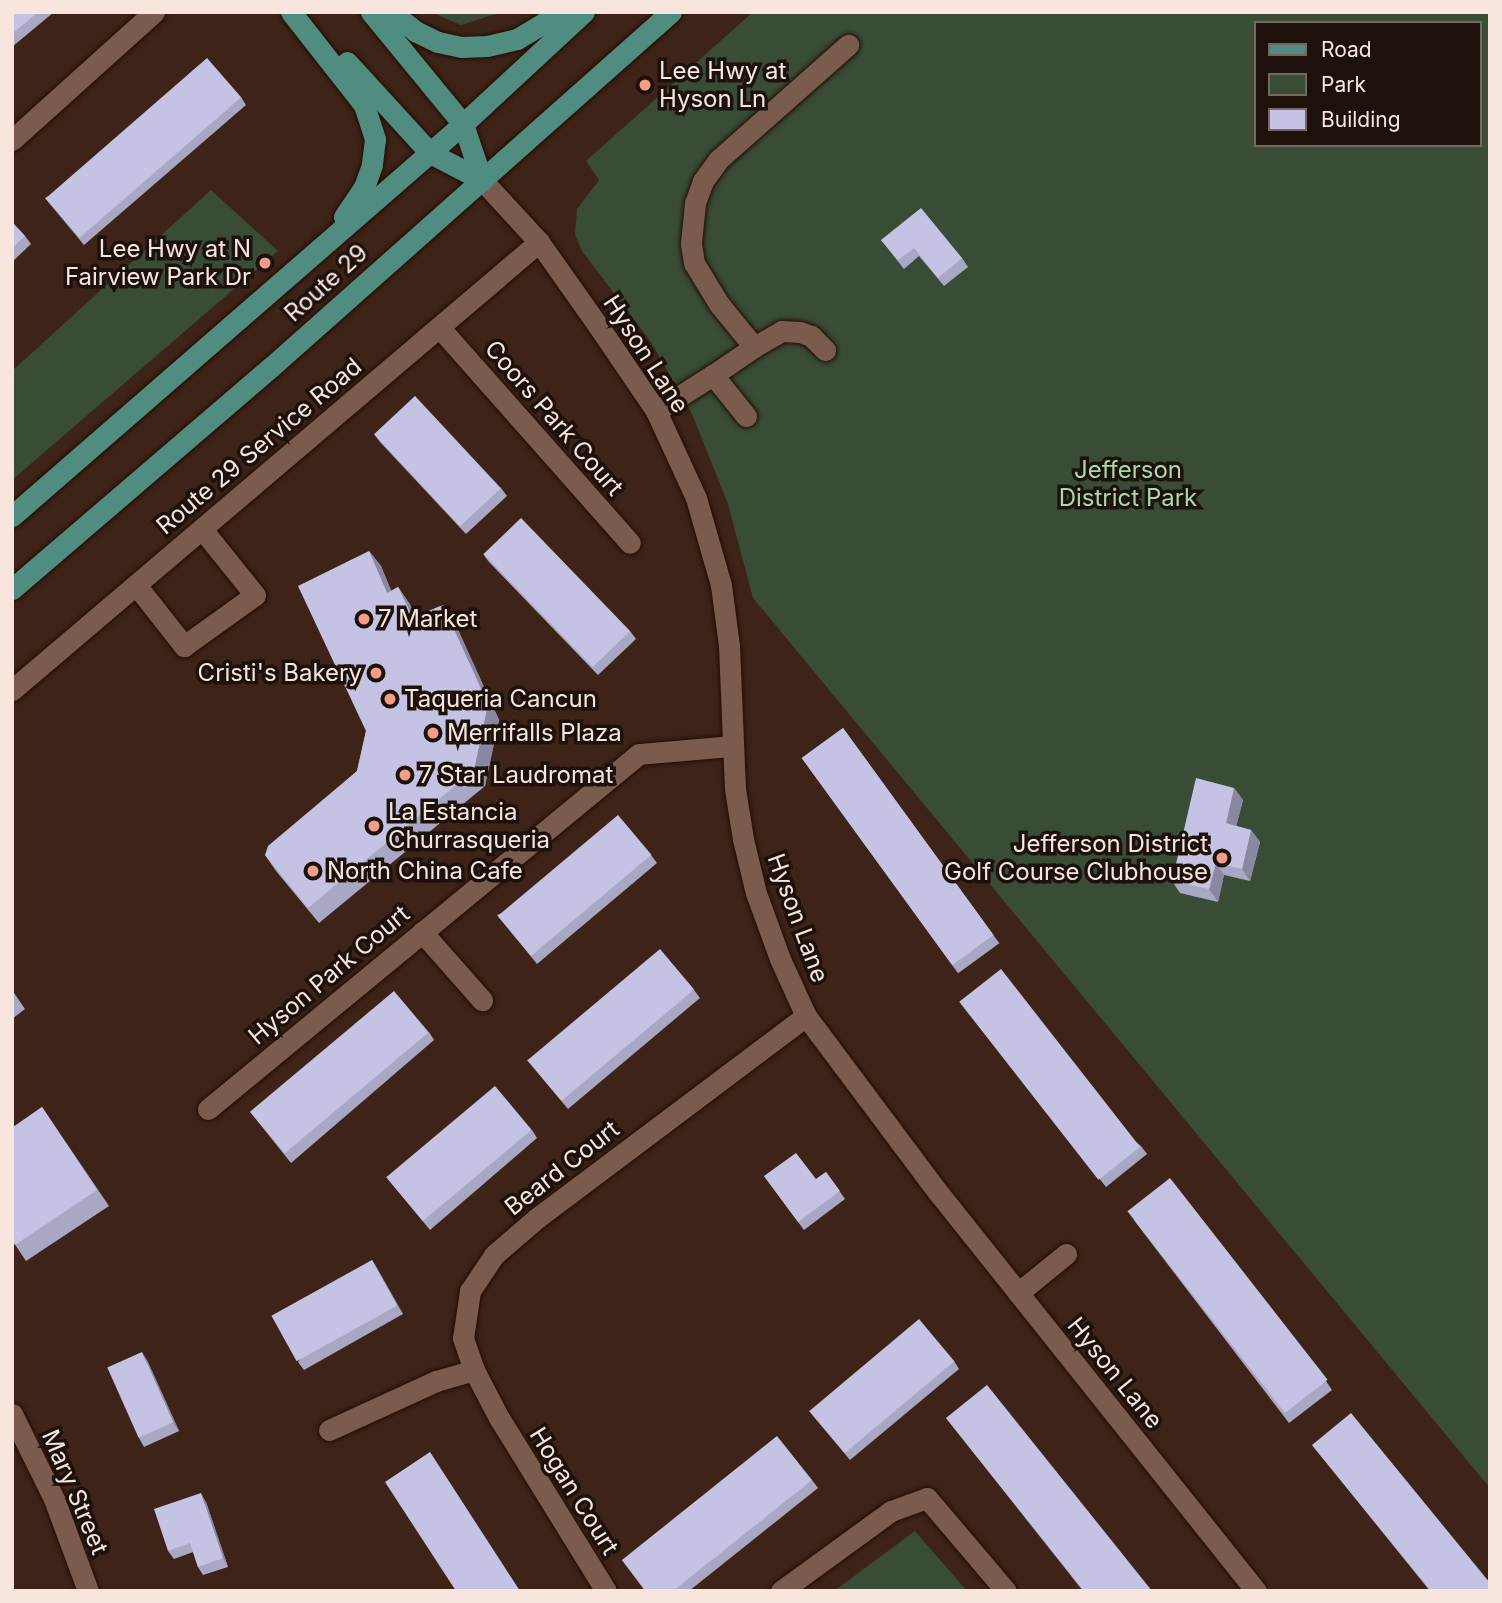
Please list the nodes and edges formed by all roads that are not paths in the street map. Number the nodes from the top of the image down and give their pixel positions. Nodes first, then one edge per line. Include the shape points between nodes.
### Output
1 (153, 12) edge
2 (291, 12) edge
3 (300, 12) edge
4 (371, 12) edge
5 (391, 12) edge
6 (562, 12) edge
7 (584, 12) edge
8 (671, 12) edge
9 (848, 45) dead end
10 (463, 124) junction
11 (12, 139) edge
12 (430, 153) junction
13 (482, 180) junction
14 (539, 242) junction
15 (318, 251) junction
16 (439, 327) junction
17 (754, 346) junction
18 (825, 350) dead end
19 (713, 376) junction
20 (656, 411) junction
21 (746, 416) dead end
22 (12, 516) edge
23 (202, 528) junction
24 (630, 544) dead end
25 (136, 585) junction
26 (12, 589) edge
27 (12, 690) edge
28 (733, 746) junction
29 (422, 932) junction
30 (482, 1000) dead end
31 (806, 1016) junction
32 (208, 1110) dead end
33 (1066, 1254) dead end
34 (1018, 1293) junction
35 (474, 1370) junction
36 (12, 1414) edge
37 (499, 1418) joint
38 (328, 1430) dead end
39 (88, 1591) edge
40 (606, 1591) edge
41 (781, 1591) edge
42 (1006, 1591) edge
43 (1256, 1591) edge

1 - 11 street
2 - 15 main road via 364,105 375,139 364,187
3 - 12 main road
4 - 10 main road
5 - 6 main road via 415,31 461,47 517,39
7 - 10 main road, Route 29
8 - 13 main road, Route 29
9 - 17 street via 718,160 695,203 694,264
10 - 12 main road, Route 29
10 - 13 main road
12 - 13 main road
12 - 15 main road, Route 29
13 - 14 street, Hyson Lane
13 - 26 main road, Route 29
14 - 16 street, Route 29 Service Road
14 - 20 street, Hyson Lane
15 - 22 main road, Route 29
16 - 23 street, Route 29 Service Road
16 - 24 street, Coors Park Court
17 - 18 street via 782,331 800,332
17 - 19 street
19 - 20 street
19 - 21 street
20 - 28 street, Hyson Lane via 696,498 722,585
23 - 25 street, Route 29 Service Road
23 - 25 street via 255,595 184,646
25 - 27 street, Route 29 Service Road
28 - 29 street, Hyson Park Court via 639,754
28 - 31 street, Hyson Lane via 743,839 756,893
29 - 30 street
29 - 32 street, Hyson Park Court
31 - 34 street, Hyson Lane
31 - 35 street, Beard Court via 494,1255 470,1291 463,1338
33 - 34 street
34 - 43 street, Hyson Lane
35 - 37 street, Beard Court
35 - 38 street via 436,1381
36 - 39 street, Mary Street via 54,1499
37 - 40 street, Hogan Court
41 - 42 street via 891,1511 927,1499

